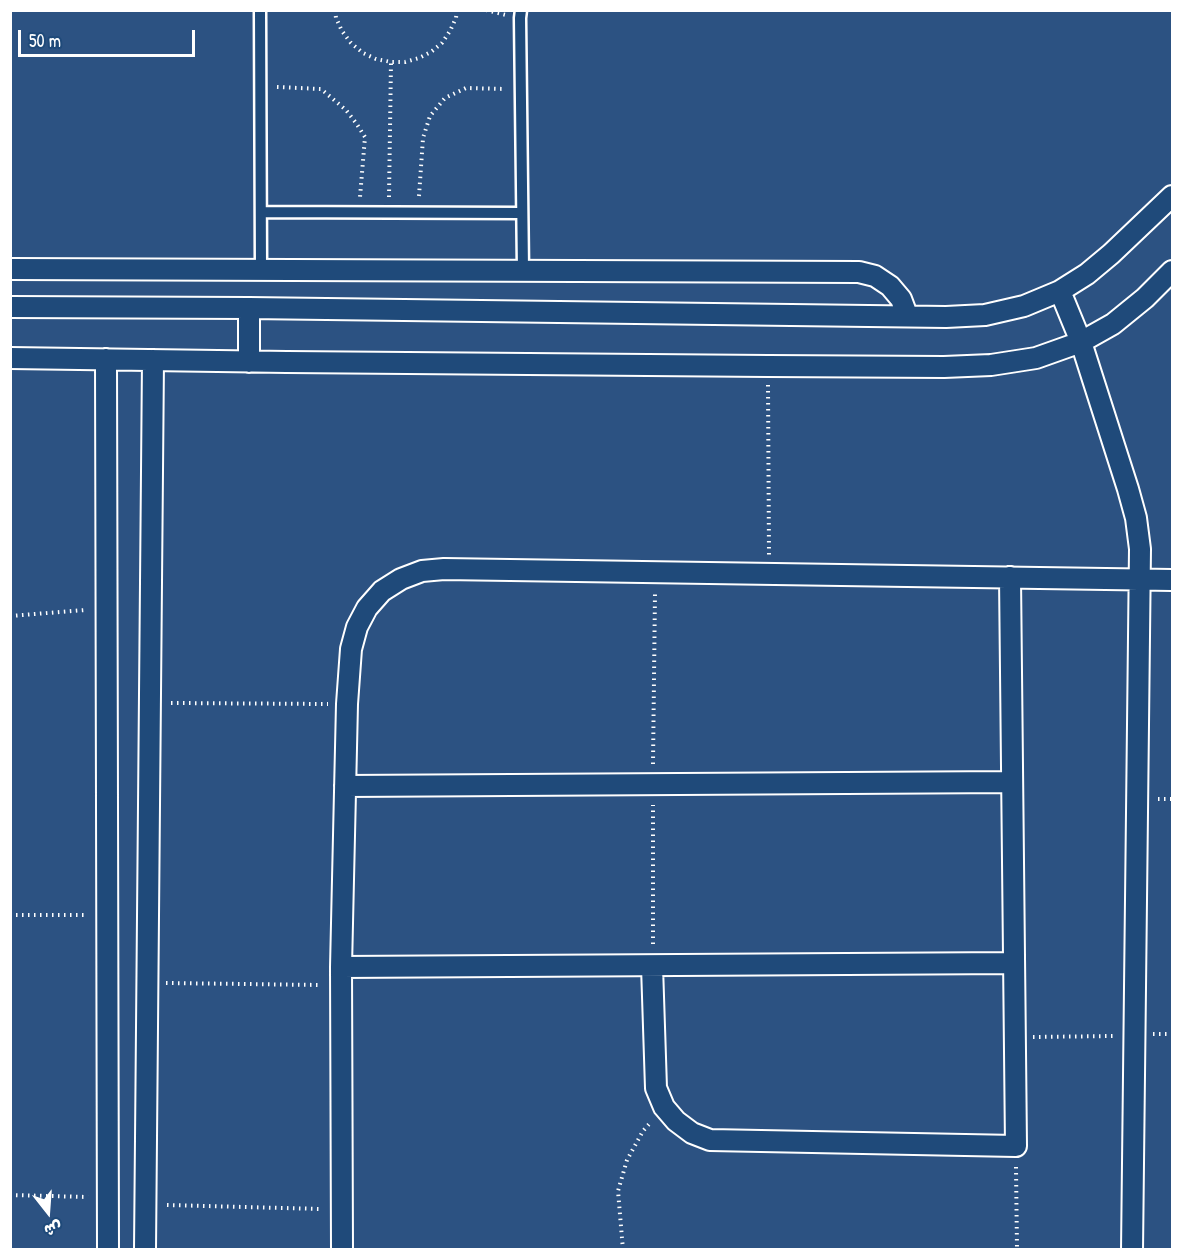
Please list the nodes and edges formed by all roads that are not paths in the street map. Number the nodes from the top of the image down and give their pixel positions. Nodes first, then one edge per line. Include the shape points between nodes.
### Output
1 (260, 10) edge
2 (521, 10) edge
3 (1173, 196) edge
4 (261, 212) junction
5 (522, 213) junction
6 (10, 269) edge
7 (261, 270) junction
8 (523, 270) junction
9 (1173, 271) edge
10 (1060, 291) junction
11 (10, 307) edge
12 (249, 308) junction
13 (907, 315) junction
14 (1081, 342) junction
15 (10, 358) edge
16 (106, 359) junction
17 (153, 360) junction
18 (249, 362) junction
19 (1010, 578) junction
20 (1140, 579) junction
21 (1173, 580) edge
22 (1012, 782) junction
23 (345, 786) junction
24 (1014, 963) junction
25 (652, 966) junction
26 (341, 976) junction
27 (108, 1250) edge
28 (146, 1250) edge
29 (342, 1250) edge
30 (1132, 1250) edge

1 - 4 lane
2 - 5 lane
3 - 10 street via 1111,255
4 - 5 lane
4 - 7 lane
5 - 8 lane
6 - 7 street
7 - 8 street
8 - 13 street via 859,272 890,286
9 - 14 street via 1113,324
10 - 13 street via 1024,306 986,315
10 - 14 street
11 - 12 street
12 - 13 street
12 - 18 street
14 - 18 street via 1035,358 944,367
14 - 20 street via 1136,518
15 - 16 street
16 - 17 street
16 - 27 street
17 - 18 street
17 - 28 street
19 - 20 street
19 - 22 street
19 - 23 street via 422,571 382,591 357,627 351,649
20 - 21 street
20 - 30 street
22 - 23 street
22 - 24 street
23 - 26 street
24 - 25 street
24 - 25 street via 1016,1146 710,1140 692,1133 664,1107 656,1088
25 - 26 street
26 - 29 street

